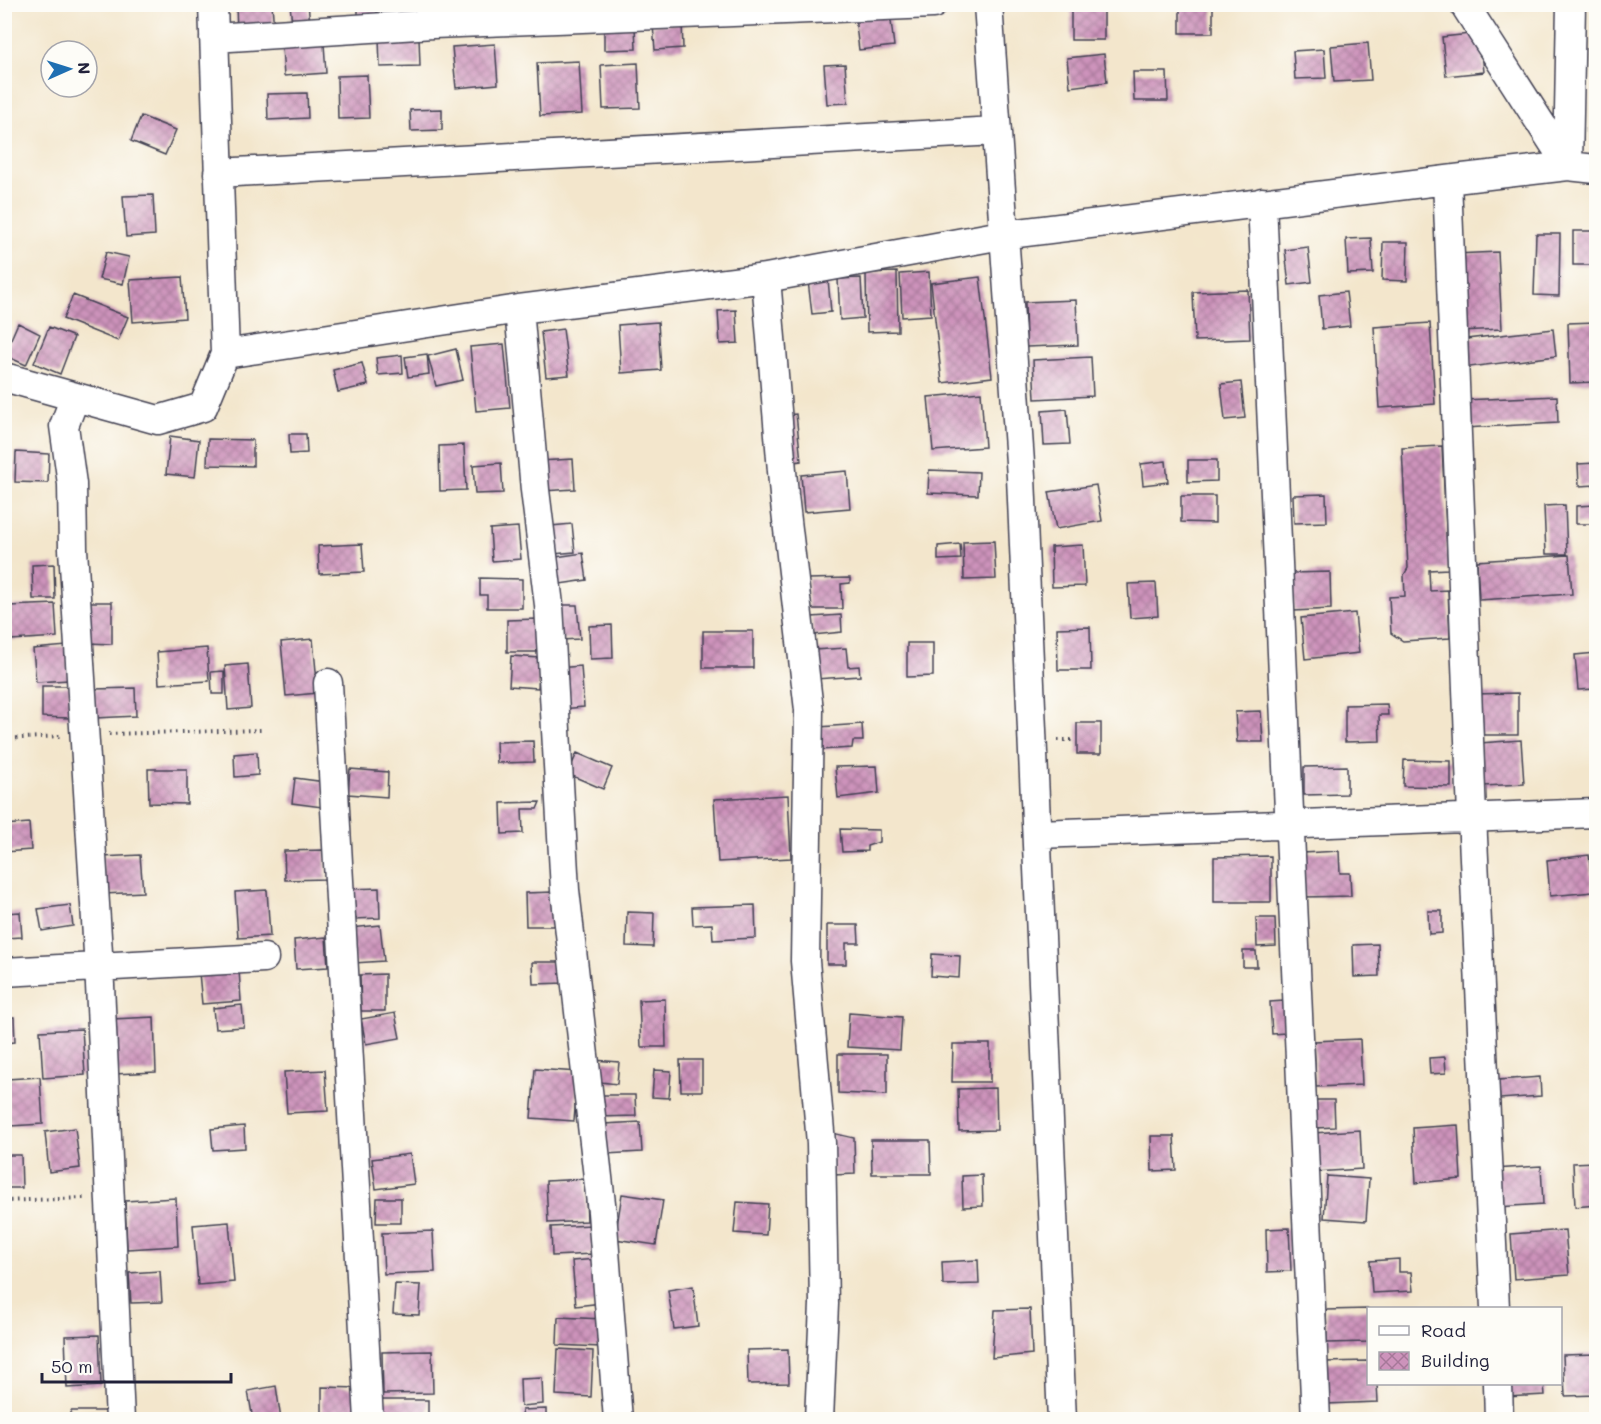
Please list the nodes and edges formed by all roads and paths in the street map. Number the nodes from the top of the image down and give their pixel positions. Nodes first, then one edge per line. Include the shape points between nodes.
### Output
1 (213, 4) edge
2 (933, 4) edge
3 (988, 4) edge
4 (1464, 4) edge
5 (1571, 4) edge
6 (721, 8) edge
7 (528, 13) edge
8 (432, 14) edge
9 (214, 38) junction
10 (996, 131) junction
11 (1568, 166) junction
12 (1596, 169) edge
13 (218, 173) junction
14 (1447, 180) junction
15 (1262, 202) junction
16 (1002, 235) junction
17 (766, 278) junction
18 (519, 309) junction
19 (225, 354) junction
20 (4, 377) edge
21 (75, 397) junction
22 (328, 683) dead end
23 (261, 730) dead end
24 (84, 735) junction
25 (4, 739) edge
26 (1596, 813) edge
27 (1472, 816) junction
28 (1291, 824) junction
29 (1038, 834) junction
30 (264, 958) dead end
31 (98, 969) junction
32 (4, 972) edge
33 (110, 1197) junction
34 (4, 1201) edge
35 (1495, 1307) edge
36 (1498, 1385) edge
37 (120, 1419) edge
38 (369, 1419) edge
39 (618, 1419) edge
40 (819, 1419) edge
41 (1062, 1419) edge
42 (1316, 1419) edge
43 (1499, 1419) edge

1 - 9 street
2 - 6 street
3 - 10 street
4 - 11 street
5 - 11 street
6 - 7 street
7 - 8 street
8 - 9 street
9 - 13 street
10 - 13 street
10 - 16 street
11 - 12 street
11 - 14 street
13 - 19 street
14 - 15 street
14 - 27 street
15 - 16 street
15 - 28 street
16 - 17 street
16 - 29 street via 1021,477
17 - 18 street
17 - 40 street via 784,495 809,710 805,961 821,1143 824,1304
18 - 19 street
18 - 39 street via 534,490 549,605 565,890 602,1212
19 - 21 street via 203,407 158,420
20 - 21 street
21 - 24 street via 64,426 72,483 72,549
22 - 38 street
23 - 24 path
24 - 25 path
24 - 31 street
26 - 27 street
27 - 28 street
27 - 35 street
28 - 29 street
28 - 42 street
29 - 41 street
30 - 31 street
31 - 32 street
31 - 33 street
33 - 34 path
33 - 37 street
36 - 43 street

